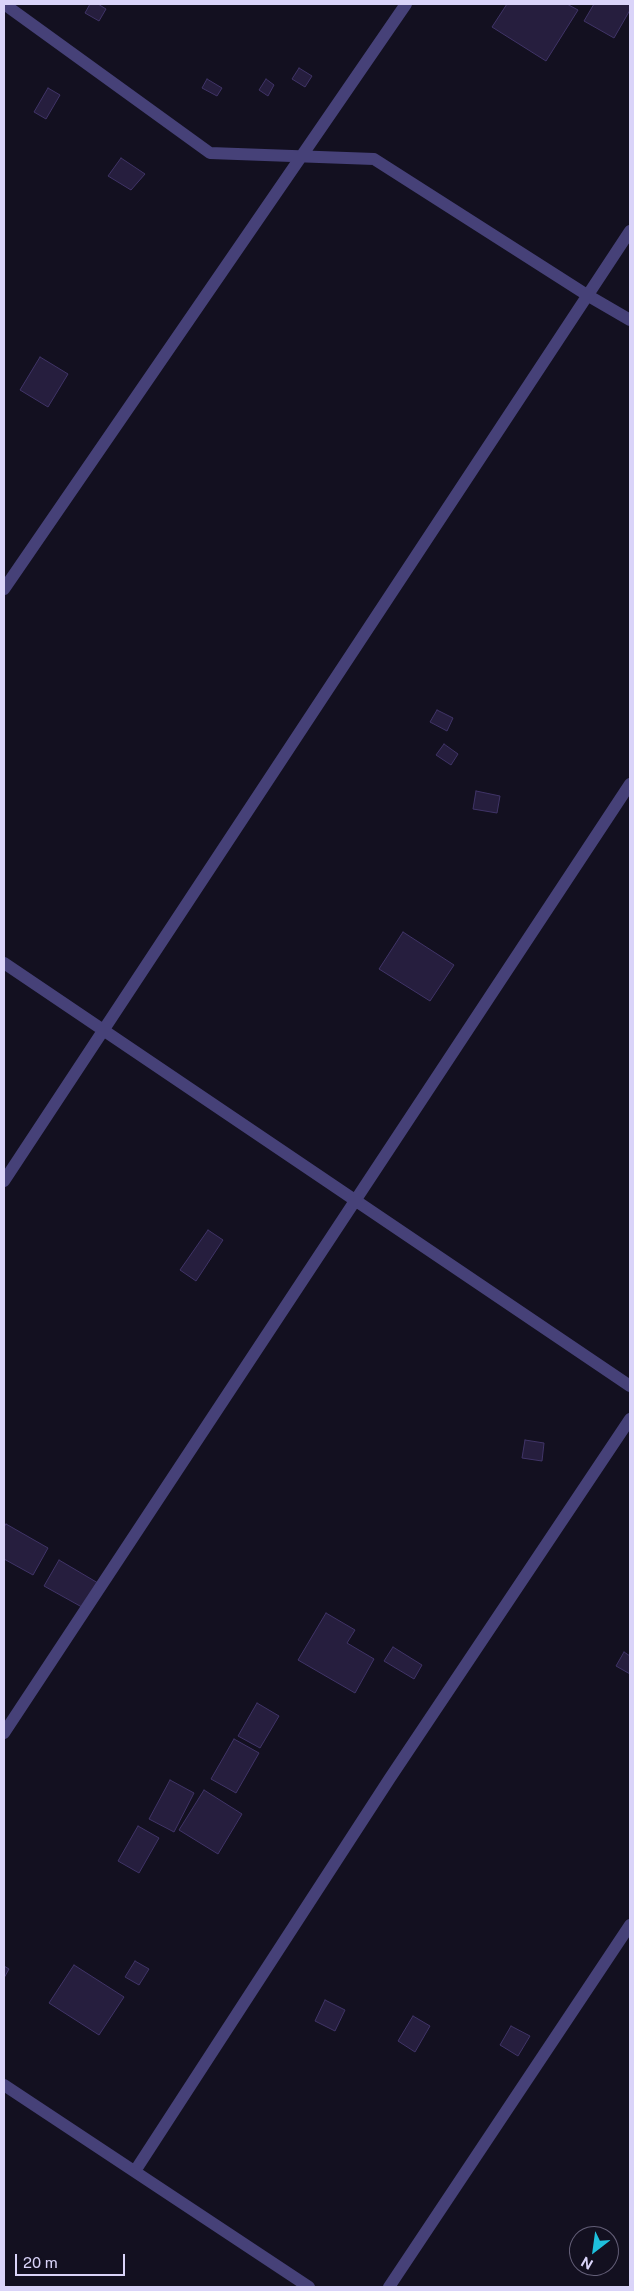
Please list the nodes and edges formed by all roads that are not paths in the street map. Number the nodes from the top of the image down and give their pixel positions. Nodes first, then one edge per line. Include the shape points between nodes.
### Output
1 (4, 4) edge
2 (406, 4) edge
3 (300, 156) junction
4 (630, 231) edge
5 (587, 295) junction
6 (630, 320) edge
7 (4, 589) edge
8 (630, 784) edge
9 (4, 964) edge
10 (103, 1030) junction
11 (4, 1181) edge
12 (356, 1200) junction
13 (630, 1386) edge
14 (630, 1419) edge
15 (4, 1733) edge
16 (630, 1925) edge
17 (4, 2085) edge
18 (135, 2171) junction
19 (309, 2287) edge
20 (389, 2287) edge

1 - 3 street via 210,153
2 - 3 street
3 - 5 street via 374,159
3 - 7 street
4 - 5 street
5 - 6 street
5 - 10 street
8 - 12 street
9 - 10 street
10 - 11 street
10 - 12 street
12 - 13 street
12 - 15 street
14 - 18 street via 390,1778
16 - 20 street
17 - 18 street
18 - 19 street

